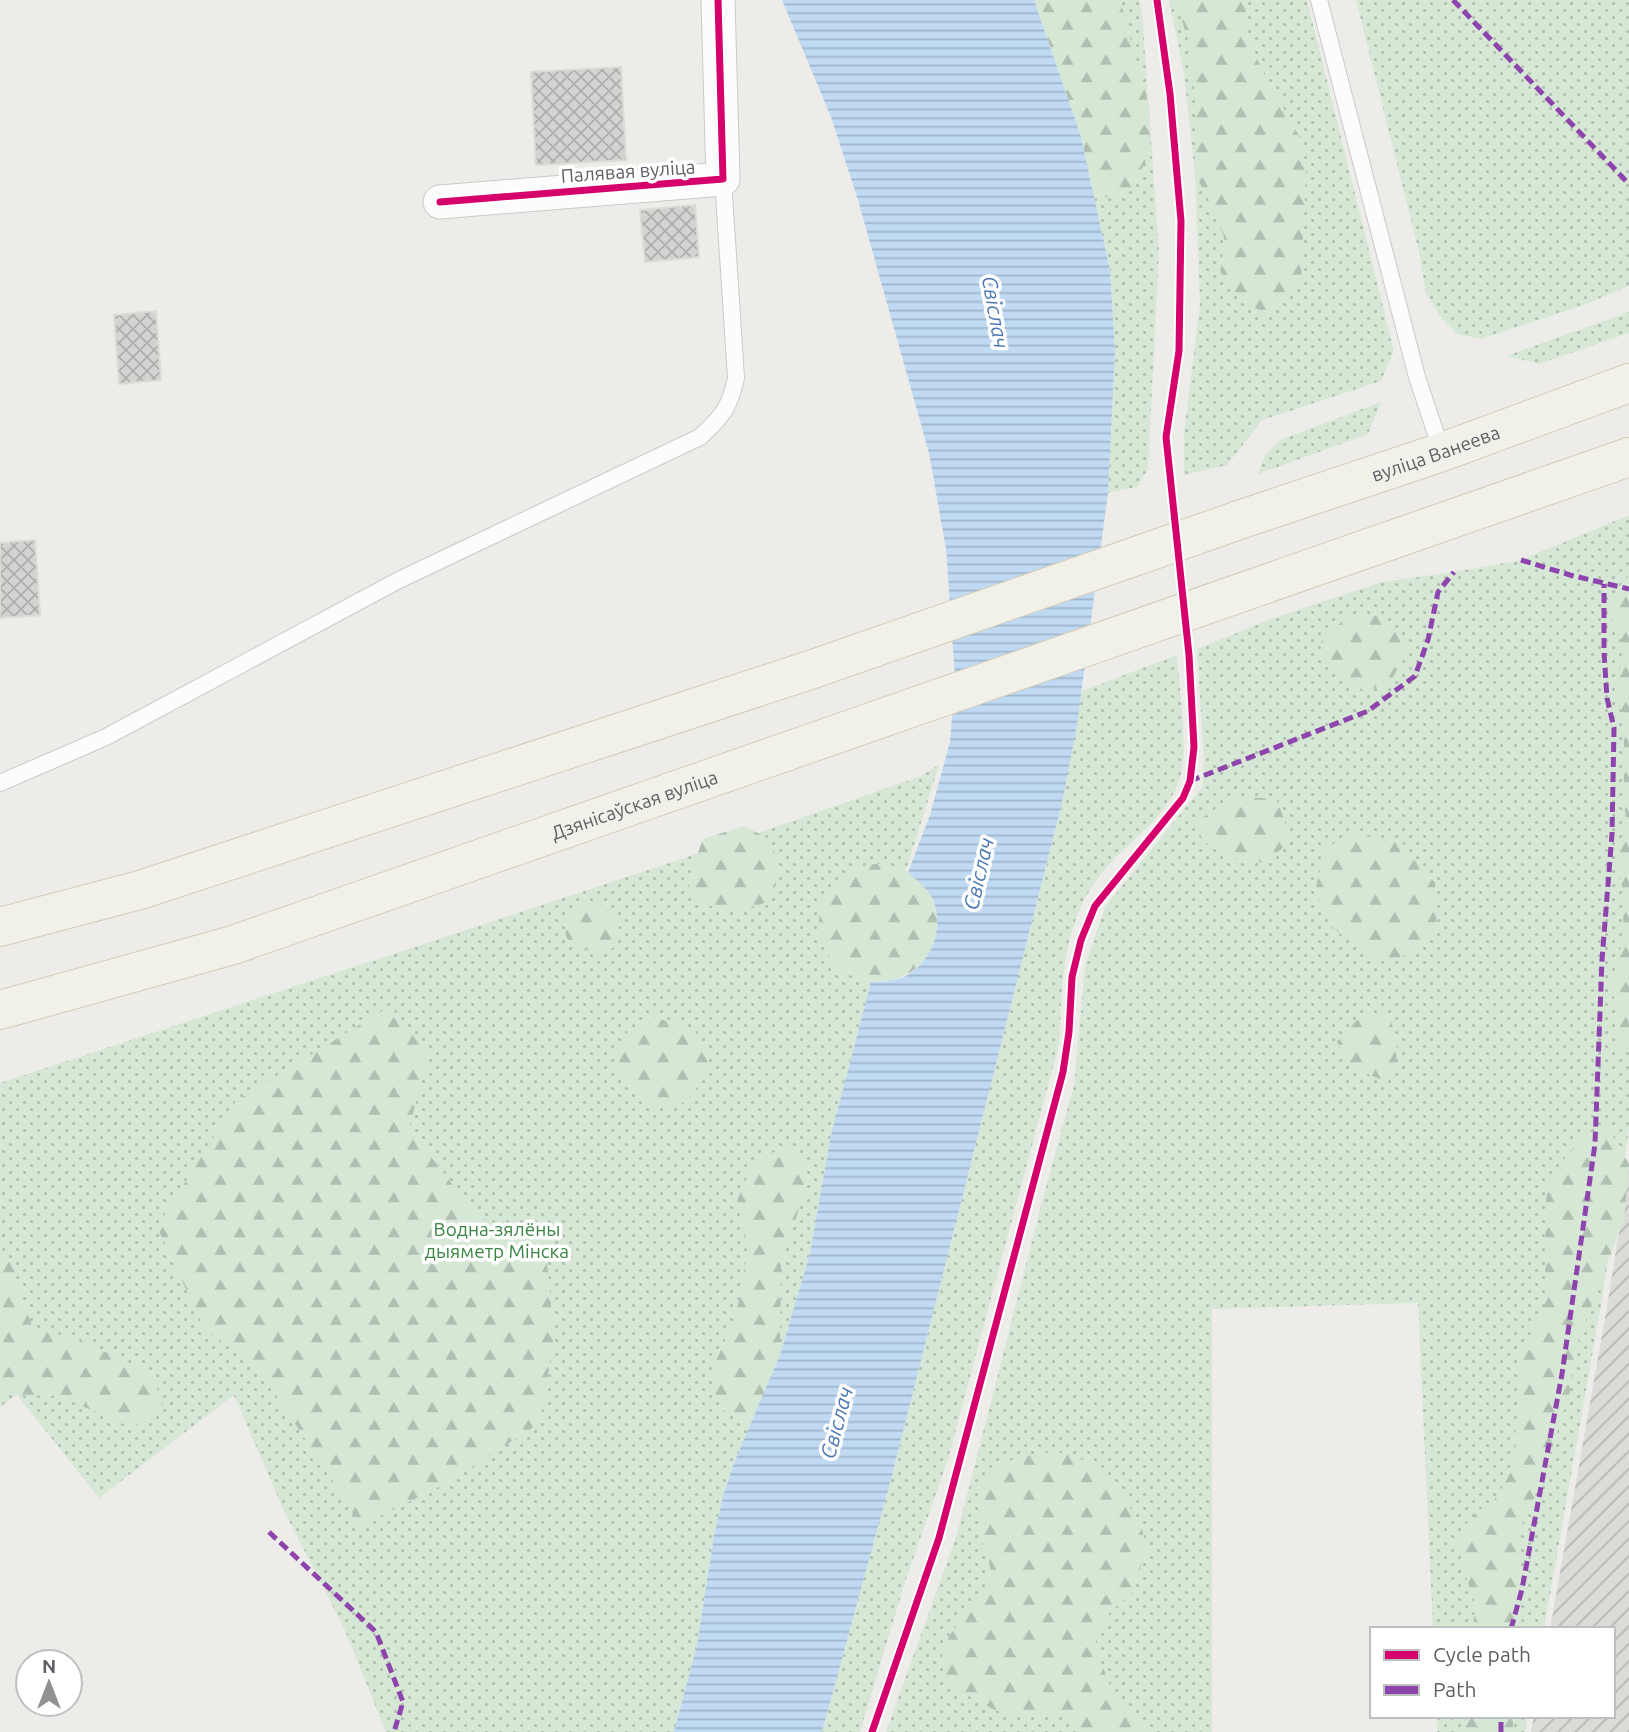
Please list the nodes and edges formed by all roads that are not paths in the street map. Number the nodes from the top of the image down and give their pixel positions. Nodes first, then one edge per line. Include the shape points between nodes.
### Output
1 (718, 0) edge
2 (1319, 0) edge
3 (723, 179) junction
4 (440, 202) dead end
5 (1629, 383) edge
6 (1442, 452) junction
7 (1629, 457) edge
8 (0, 783) edge
9 (0, 927) edge
10 (0, 1010) edge

1 - 3 street, Палявая вуліца
2 - 6 lane via 1417,377
3 - 4 street, Палявая вуліца
3 - 8 lane via 736,377 722,418 700,437 399,580 106,737
5 - 6 main road, вуліца Ванеева
6 - 9 main road, вуліца Ванеева via 816,668 140,890
7 - 10 main road, Дзянісаўская вуліца via 233,945

